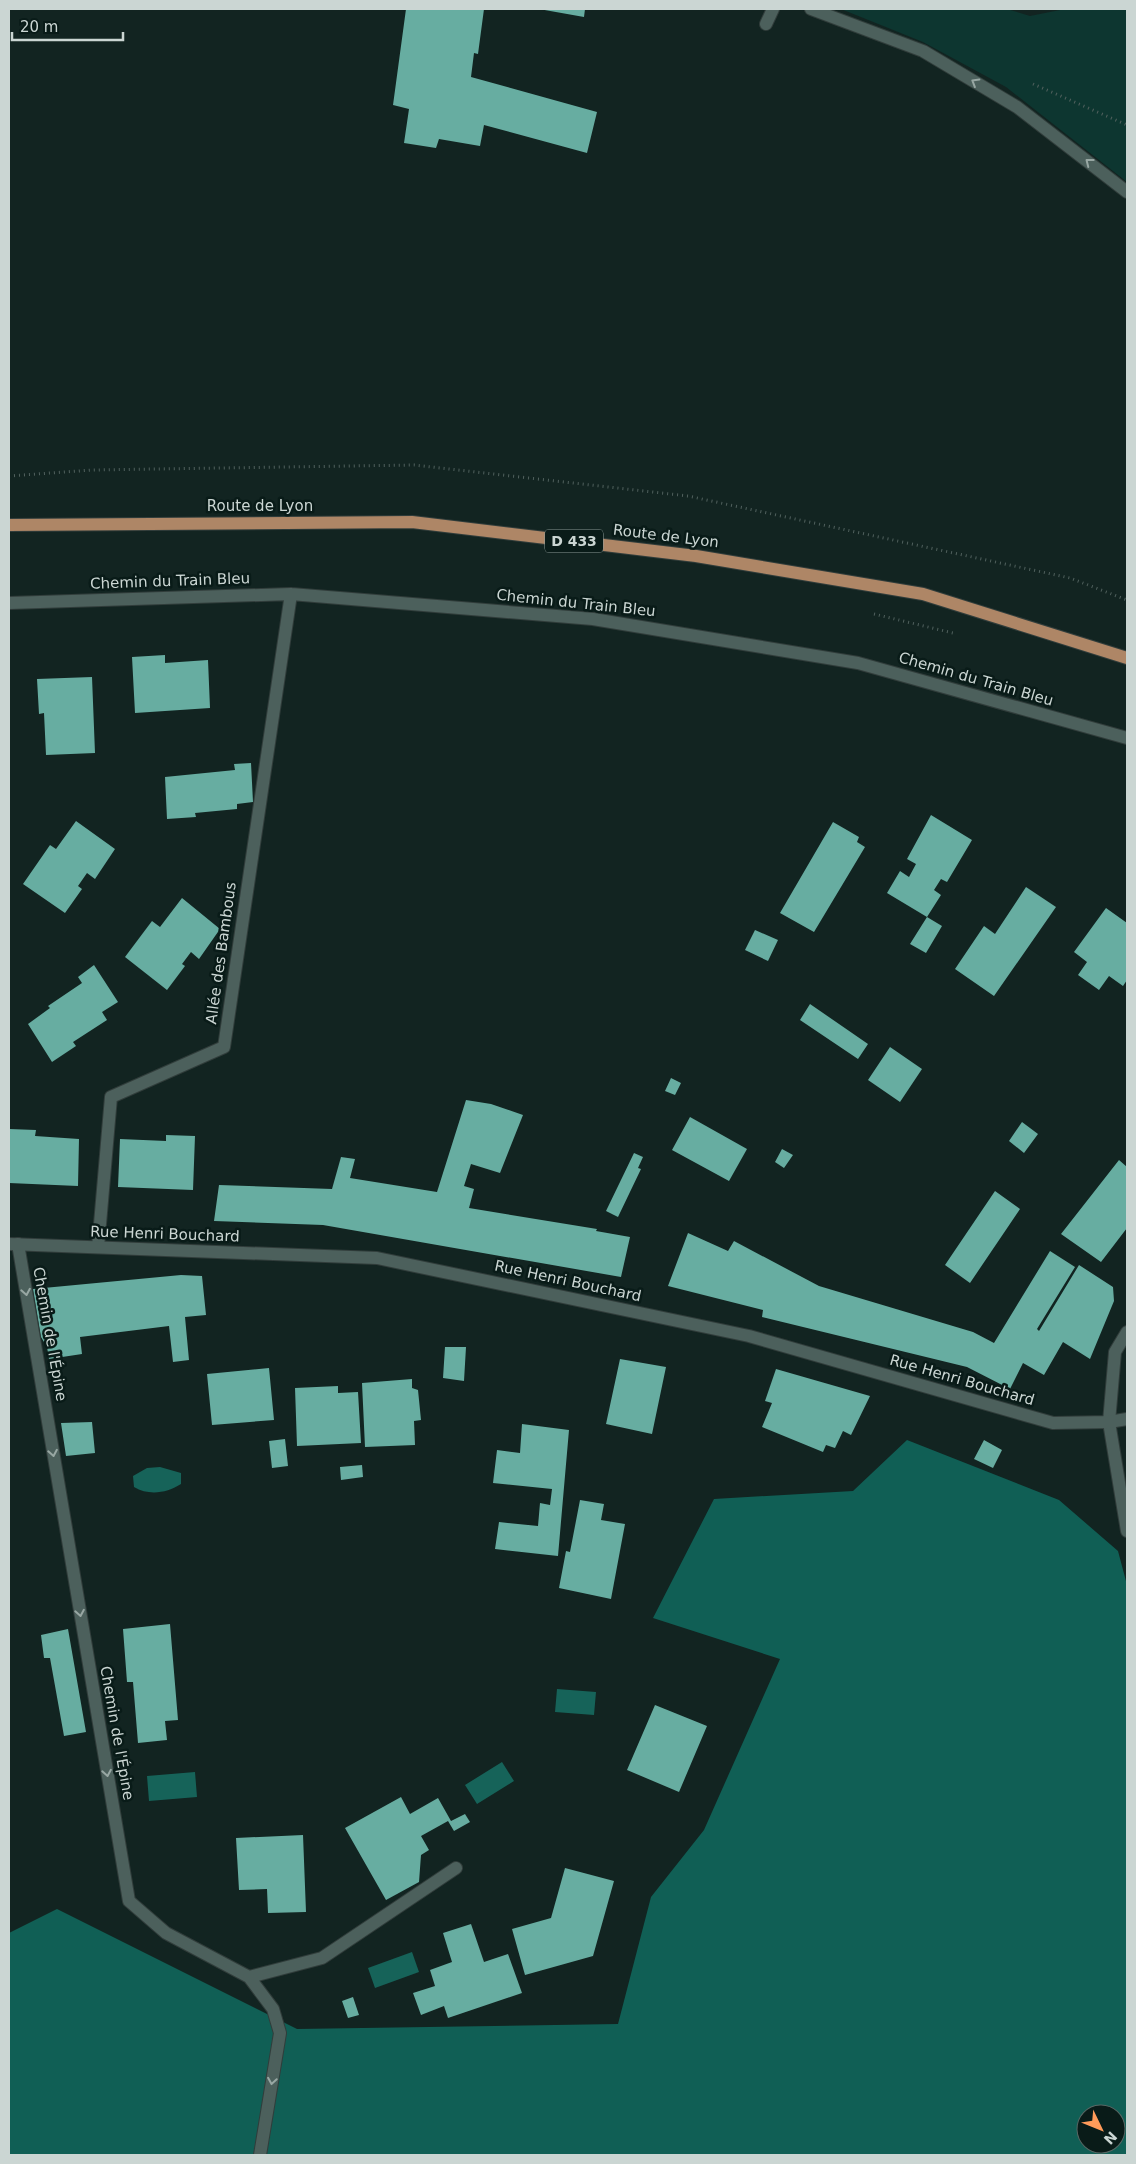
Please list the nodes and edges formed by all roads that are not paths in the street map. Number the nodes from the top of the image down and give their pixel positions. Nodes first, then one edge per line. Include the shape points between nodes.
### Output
1 (773, 9) edge
2 (810, 9) edge
3 (766, 24) dead end
4 (1127, 192) edge
5 (9, 525) edge
6 (291, 594) junction
7 (9, 603) edge
8 (1127, 658) edge
9 (1127, 738) edge
10 (13, 1244) edge
11 (98, 1247) junction
12 (1127, 1332) edge
13 (1127, 1419) edge
14 (1109, 1422) junction
15 (1127, 1531) edge
16 (456, 1868) dead end
17 (249, 1977) junction
18 (260, 2155) edge

1 - 3 street
4 -> 2 street via 1017,107 923,51
5 - 8 main road, Route de Lyon / D 433 via 412,522 687,554 924,594
6 - 7 street, Chemin du Train Bleu
6 - 9 street, Chemin du Train Bleu via 593,619 691,634 858,663
6 - 11 street, Allée des Bambous via 224,1047 112,1097
10 - 11 street, Rue Henri Bouchard
10 -> 17 street, Chemin de l'Épine via 129,1901 166,1934
11 - 14 street, Rue Henri Bouchard via 377,1258 749,1336 1053,1422
12 - 14 street via 1116,1352
13 - 14 street, Rue Henri Bouchard
14 - 15 street
16 - 17 street via 322,1958
17 -> 18 street, Chemin de l'Épine via 273,2009 280,2033

